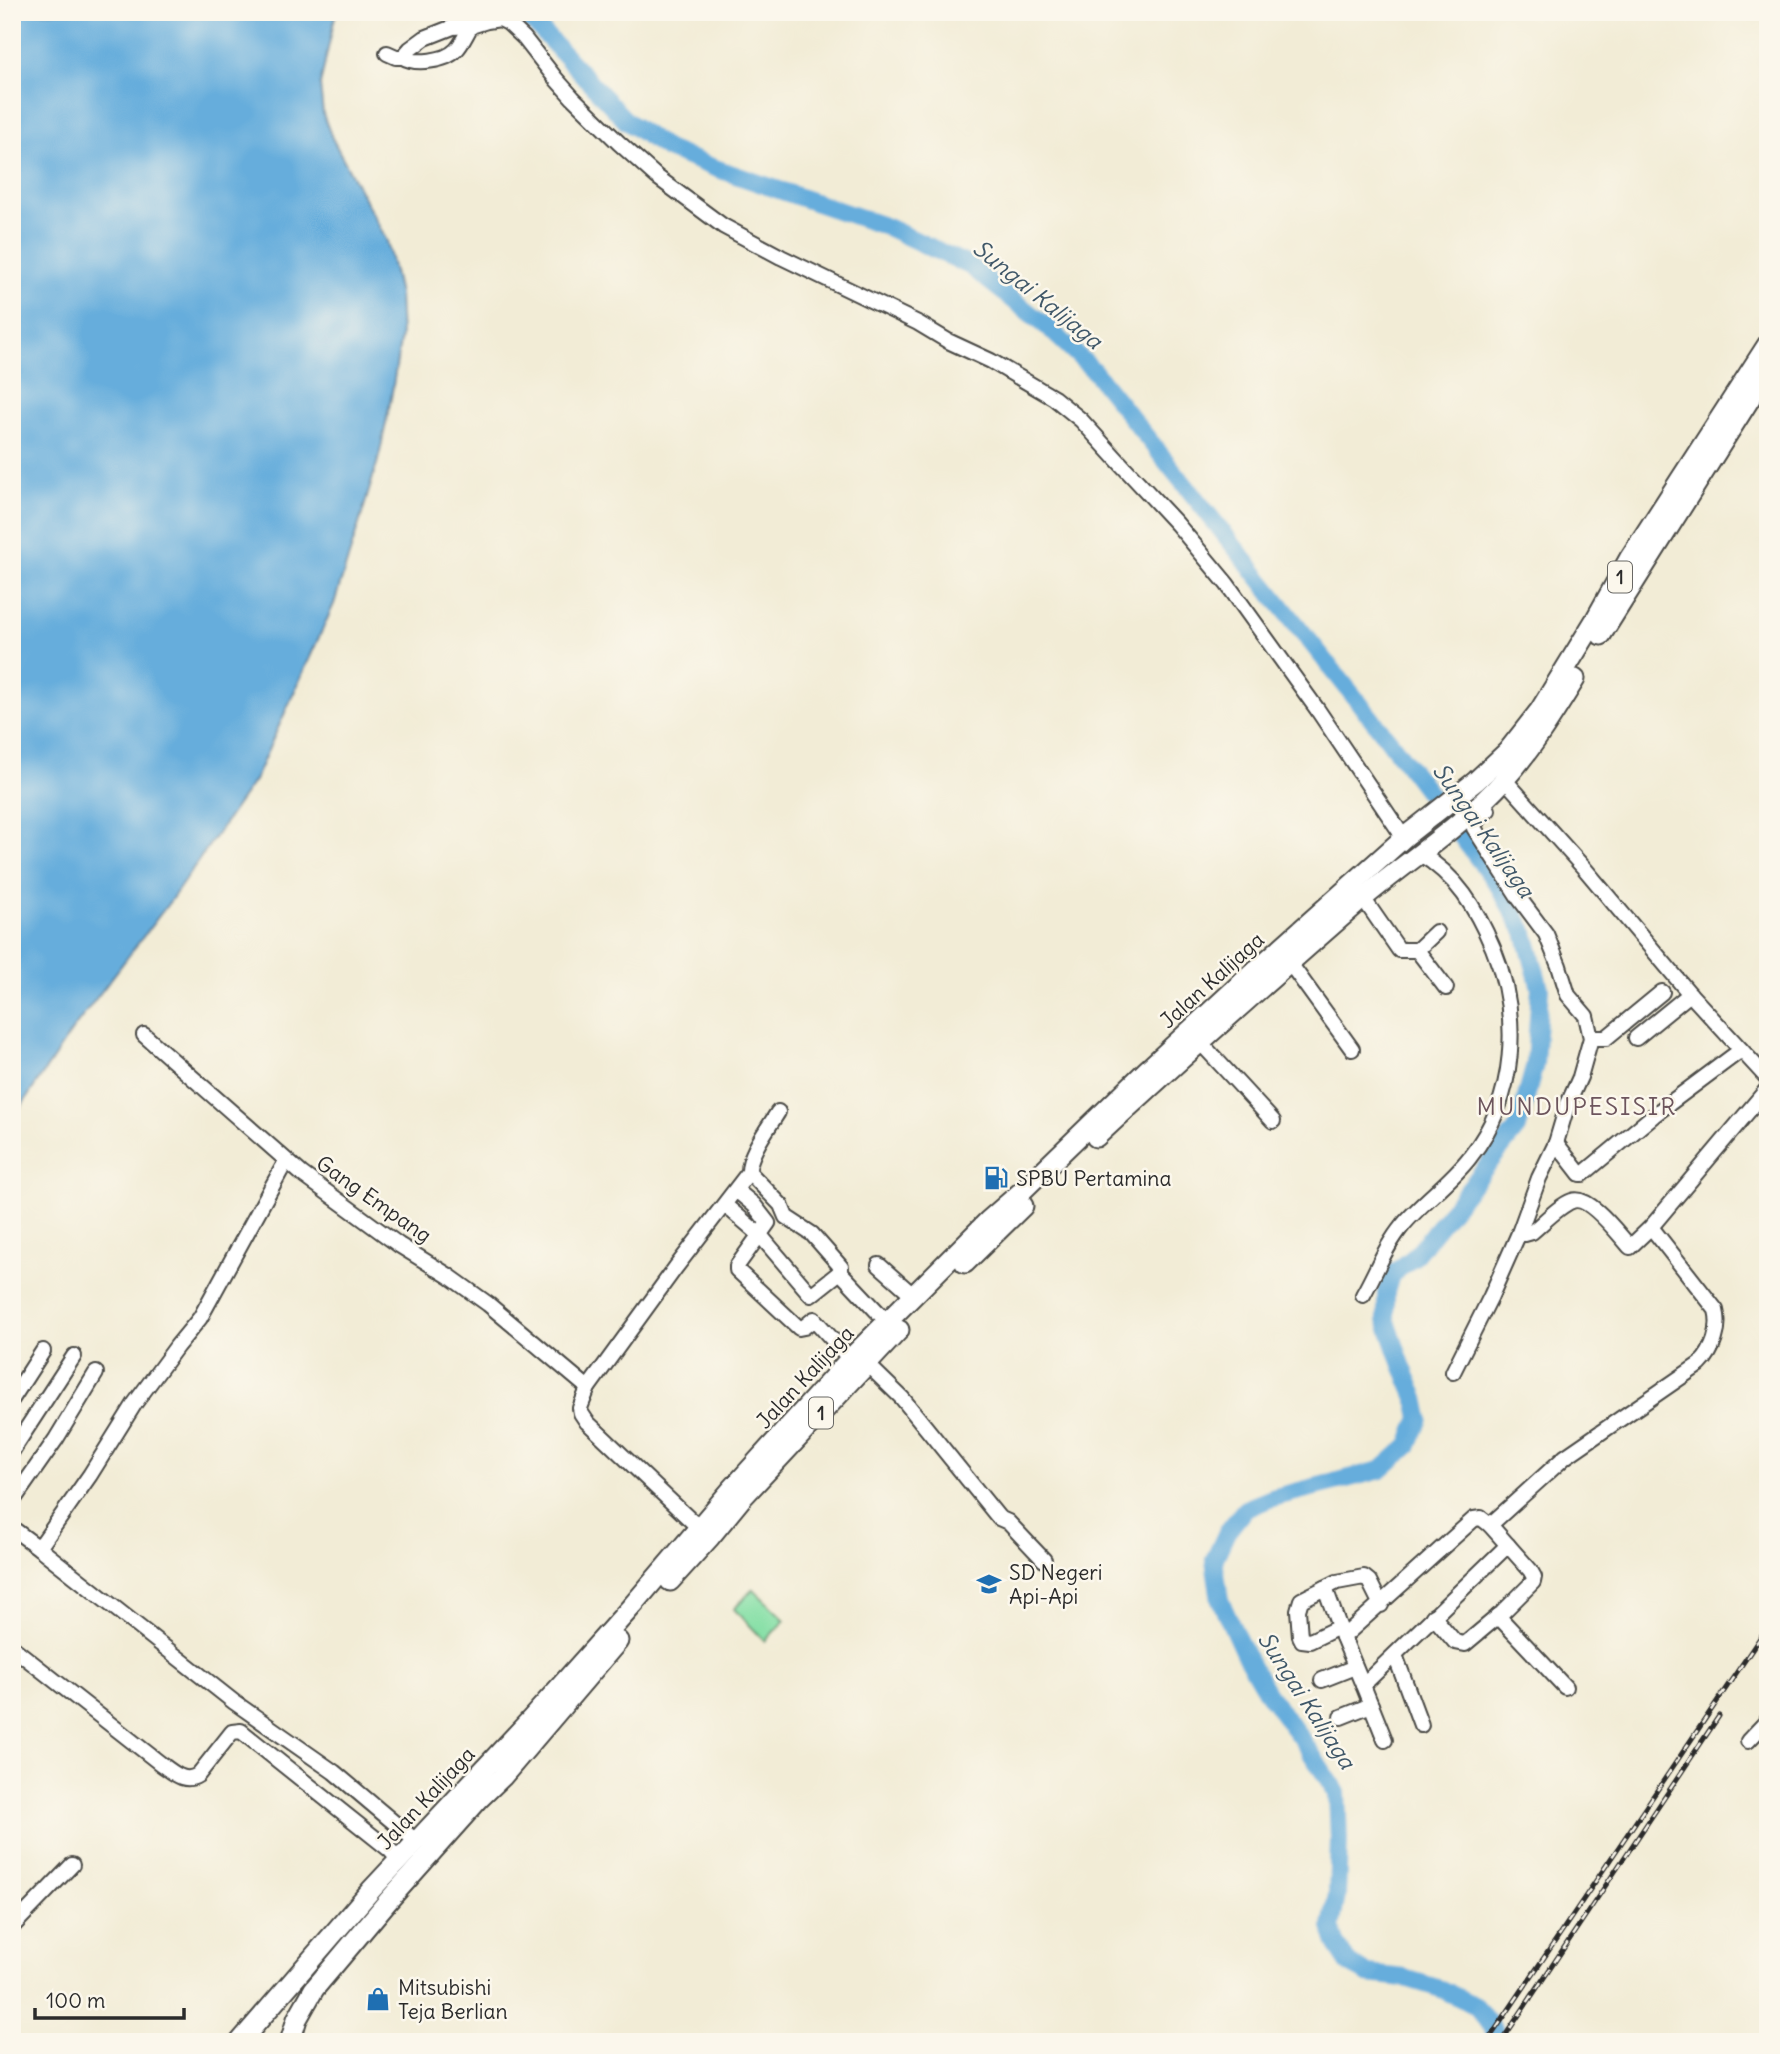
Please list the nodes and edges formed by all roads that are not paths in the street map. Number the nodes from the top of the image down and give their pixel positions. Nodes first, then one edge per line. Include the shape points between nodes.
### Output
1 (471, 26) junction
2 (387, 53) dead end
3 (403, 57) junction
4 (1768, 344) edge
5 (1768, 370) edge
6 (1504, 779) junction
7 (1476, 807) junction
8 (1406, 837) junction
9 (1422, 851) junction
10 (1363, 898) junction
11 (1436, 932) dead end
12 (1417, 950) junction
13 (1289, 962) junction
14 (1446, 988) dead end
15 (1662, 992) dead end
16 (1690, 994) junction
17 (144, 1035) dead end
18 (1591, 1038) junction
19 (1636, 1038) dead end
20 (1200, 1042) junction
21 (1352, 1049) dead end
22 (1741, 1050) junction
23 (1768, 1079) edge
24 (1768, 1088) edge
25 (778, 1112) dead end
26 (1273, 1121) dead end
27 (1556, 1143) junction
28 (286, 1161) junction
29 (749, 1172) junction
30 (736, 1190) junction
31 (724, 1205) junction
32 (1651, 1227) junction
33 (1519, 1233) junction
34 (760, 1235) junction
35 (879, 1265) dead end
36 (840, 1272) junction
37 (1363, 1295) dead end
38 (914, 1296) junction
39 (888, 1323) junction
40 (43, 1350) dead end
41 (74, 1356) dead end
42 (858, 1361) junction
43 (1453, 1372) dead end
44 (96, 1373) dead end
45 (588, 1388) junction
46 (12, 1399) edge
47 (12, 1451) edge
48 (12, 1502) edge
49 (1490, 1525) junction
50 (699, 1528) junction
51 (14, 1534) edge
52 (1508, 1545) junction
53 (38, 1548) junction
54 (1044, 1560) dead end
55 (1325, 1587) junction
56 (1381, 1605) junction
57 (1433, 1616) junction
58 (1499, 1616) junction
59 (1341, 1632) junction
60 (12, 1647) edge
61 (1395, 1655) junction
62 (1355, 1667) junction
63 (1322, 1679) dead end
64 (1363, 1685) junction
65 (1565, 1687) dead end
66 (1371, 1704) junction
67 (1341, 1717) dead end
68 (1768, 1720) edge
69 (1421, 1725) dead end
70 (1385, 1740) dead end
71 (1748, 1741) dead end
72 (417, 1842) junction
73 (399, 1860) junction
74 (72, 1865) dead end
75 (372, 1889) junction
76 (388, 1901) junction
77 (12, 1927) edge
78 (240, 2042) edge
79 (290, 2042) edge

1 - 3 street via 453,27 425,38
1 - 3 street via 452,54 421,62
1 - 8 street via 500,19 508,23 619,143 723,226 1021,377 1081,420 1227,584
2 - 3 street
4 - 8 highway, Jalan Kalijaga / 1 via 1629,559 1540,710 1493,766
5 - 6 highway, 1 via 1552,717
6 - 7 highway, 1
6 - 16 street
7 - 9 highway, Jalan Kalijaga / 1
7 - 18 street via 1488,810 1474,828 1546,934 1568,995 1586,1016
8 - 38 highway, Jalan Kalijaga / 1 via 1155,1062
9 - 10 highway, Jalan Kalijaga / 1
9 - 37 street via 1455,881 1493,949 1507,995 1510,1064 1501,1097 1478,1146 1404,1223
10 - 12 street via 1399,950
10 - 13 highway, Jalan Kalijaga / 1
11 - 12 street
12 - 14 street
13 - 20 highway, Jalan Kalijaga / 1
13 - 21 street
15 - 18 street via 1606,1038
16 - 19 street
16 - 22 street
17 - 28 street, Gang Empang
18 - 27 street
20 - 26 street
20 - 42 highway, Jalan Kalijaga / 1
22 - 23 street
22 - 27 street via 1583,1174
24 - 32 street
25 - 29 street via 752,1155
27 - 33 street
28 - 45 street, Gang Empang via 488,1304
28 - 53 street via 200,1318 135,1404
29 - 30 street
29 - 36 street via 781,1205 786,1217 806,1229 842,1267
30 - 31 street
30 - 34 street via 767,1221
31 - 34 street
31 - 45 street
32 - 33 street via 1630,1247 1591,1205 1576,1200 1532,1232
32 - 49 street via 1716,1310 1717,1329 1709,1353 1700,1364 1565,1457
33 - 43 street
34 - 36 street via 811,1295
34 - 42 street via 737,1270 799,1328 814,1319
35 - 38 street
36 - 39 street
38 - 39 highway, Jalan Kalijaga / 1
39 - 42 highway, Jalan Kalijaga / 1
40 - 46 street
41 - 47 street
42 - 50 highway, Jalan Kalijaga / 1
42 - 54 street via 902,1398 999,1518
42 - 76 highway, Jalan Kalijaga / 1 via 502,1777
44 - 48 street
45 - 50 street via 580,1408 587,1422
49 - 52 street
49 - 56 street via 1479,1517 1474,1519
50 - 72 highway, Jalan Kalijaga / 1
51 - 53 street
52 - 57 street
52 - 58 street via 1534,1579
53 - 72 street via 234,1702 334,1772
55 - 56 street via 1364,1577
55 - 59 street
55 - 59 street via 1301,1600 1300,1636 1310,1640
56 - 59 street
57 - 58 street via 1462,1644
57 - 61 street
58 - 65 street
59 - 62 street
60 - 73 street via 184,1779 198,1775 232,1732 241,1731
61 - 64 street
61 - 69 street
62 - 63 street
62 - 64 street
64 - 66 street
66 - 67 street
66 - 70 street
68 - 71 street
72 - 73 highway, Jalan Kalijaga / 1
73 - 75 highway, Jalan Kalijaga / 1
74 - 77 street
75 - 76 highway
75 - 78 highway, Jalan Kalijaga / 1
76 - 79 highway, Jalan Kalijaga / 1 via 314,1989

